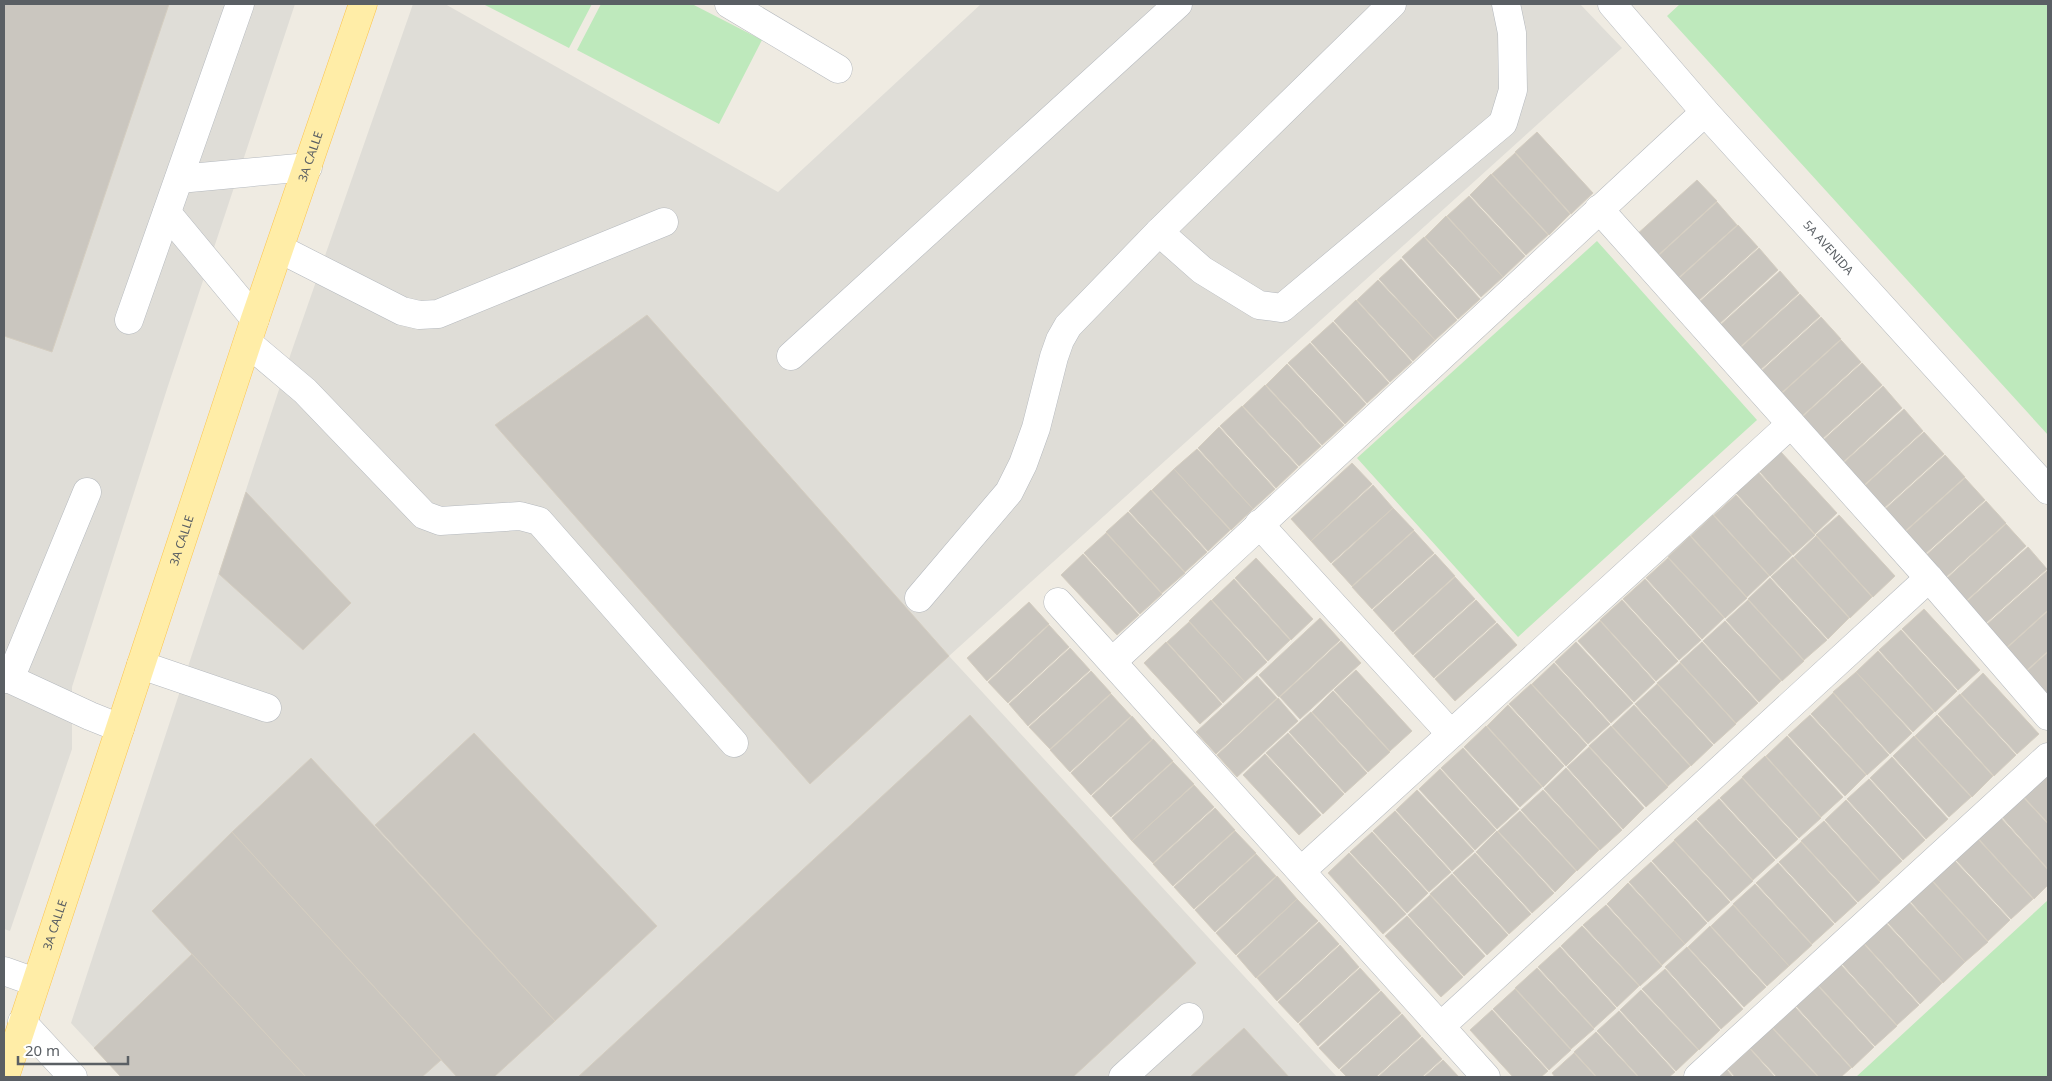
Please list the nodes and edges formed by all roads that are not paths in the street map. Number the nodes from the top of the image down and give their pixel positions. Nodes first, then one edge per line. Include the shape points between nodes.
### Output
1 (240, 4) edge
2 (363, 4) edge
3 (729, 4) edge
4 (1178, 4) edge
5 (1392, 4) edge
6 (1506, 4) edge
7 (1612, 4) edge
8 (838, 68) dead end
9 (1705, 112) junction
10 (308, 167) junction
11 (179, 179) junction
12 (1599, 209) junction
13 (166, 213) junction
14 (664, 222) dead end
15 (1159, 232) junction
16 (280, 249) junction
17 (129, 320) dead end
18 (252, 331) junction
19 (791, 356) dead end
20 (1791, 424) junction
21 (2048, 490) edge
22 (87, 492) dead end
23 (1259, 524) junction
24 (1929, 578) junction
25 (919, 598) dead end
26 (1058, 602) dead end
27 (1113, 661) junction
28 (141, 665) junction
29 (7, 679) edge
30 (267, 708) dead end
31 (2048, 716) edge
32 (120, 728) junction
33 (1451, 734) junction
34 (734, 743) dead end
35 (2048, 758) edge
36 (1301, 871) junction
37 (4, 971) edge
38 (35, 982) junction
39 (1188, 1017) dead end
40 (22, 1022) junction
41 (1441, 1026) junction
42 (4, 1077) edge
43 (74, 1077) edge
44 (1123, 1077) edge
45 (1486, 1077) edge
46 (1698, 1077) edge

1 - 11 street
2 - 10 main road, 3A CALLE
3 - 8 street
4 - 19 street
5 - 15 street
6 - 15 street via 1512,33 1513,90 1503,123 1282,308 1259,306 1202,270
7 - 9 street, 5A AVENIDA
9 - 12 street
9 - 21 street, 5A AVENIDA
10 - 11 street
10 - 16 main road, 3A CALLE
11 - 13 street
12 - 20 street
12 - 23 street
13 - 17 street
13 - 18 street
14 - 16 street via 438,314 428,315 402,311
15 - 25 street via 1068,326 1054,357 1036,428 1009,492
16 - 18 main road, 3A CALLE
18 - 28 main road, 3A CALLE
18 - 34 street via 424,515 440,521 520,516 539,521
20 - 24 street
20 - 33 street
22 - 29 street
23 - 27 street
23 - 33 street
24 - 31 street
24 - 41 street
26 - 27 street
27 - 36 street
28 - 30 street
28 - 32 main road, 3A CALLE
29 - 32 street
32 - 38 main road, 3A CALLE
33 - 36 street
35 - 46 street
36 - 41 street
37 - 38 street
38 - 40 main road, 3A CALLE
39 - 44 street
40 - 42 main road, 3A CALLE
40 - 43 street
41 - 45 street

